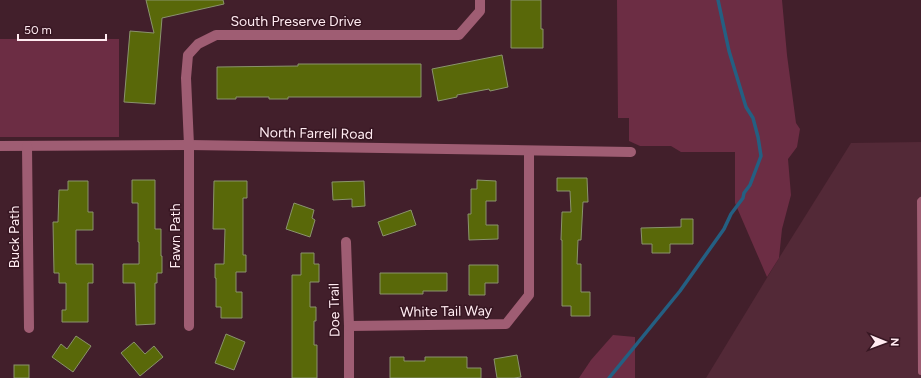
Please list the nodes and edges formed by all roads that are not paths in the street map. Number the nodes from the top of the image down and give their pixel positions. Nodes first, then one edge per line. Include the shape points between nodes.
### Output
1 (480, 0) edge
2 (189, 145) junction
3 (0, 146) edge
4 (27, 146) junction
5 (529, 151) junction
6 (631, 152) dead end
7 (921, 200) edge
8 (346, 242) dead end
9 (189, 326) dead end
10 (349, 326) junction
11 (29, 328) dead end
12 (921, 372) edge
13 (349, 378) edge

1 - 2 street, South Preserve Drive via 480,11 459,35 216,35 198,44 188,54 186,78
2 - 4 street, North Farrell Road
2 - 5 street, North Farrell Road
2 - 9 street, Fawn Path
3 - 4 street, North Farrell Road
4 - 11 street, Buck Path
5 - 6 street, North Farrell Road
5 - 10 street, White Tail Way via 529,296 506,324
7 - 12 lane
8 - 10 street, Doe Trail
10 - 13 street, Doe Trail

